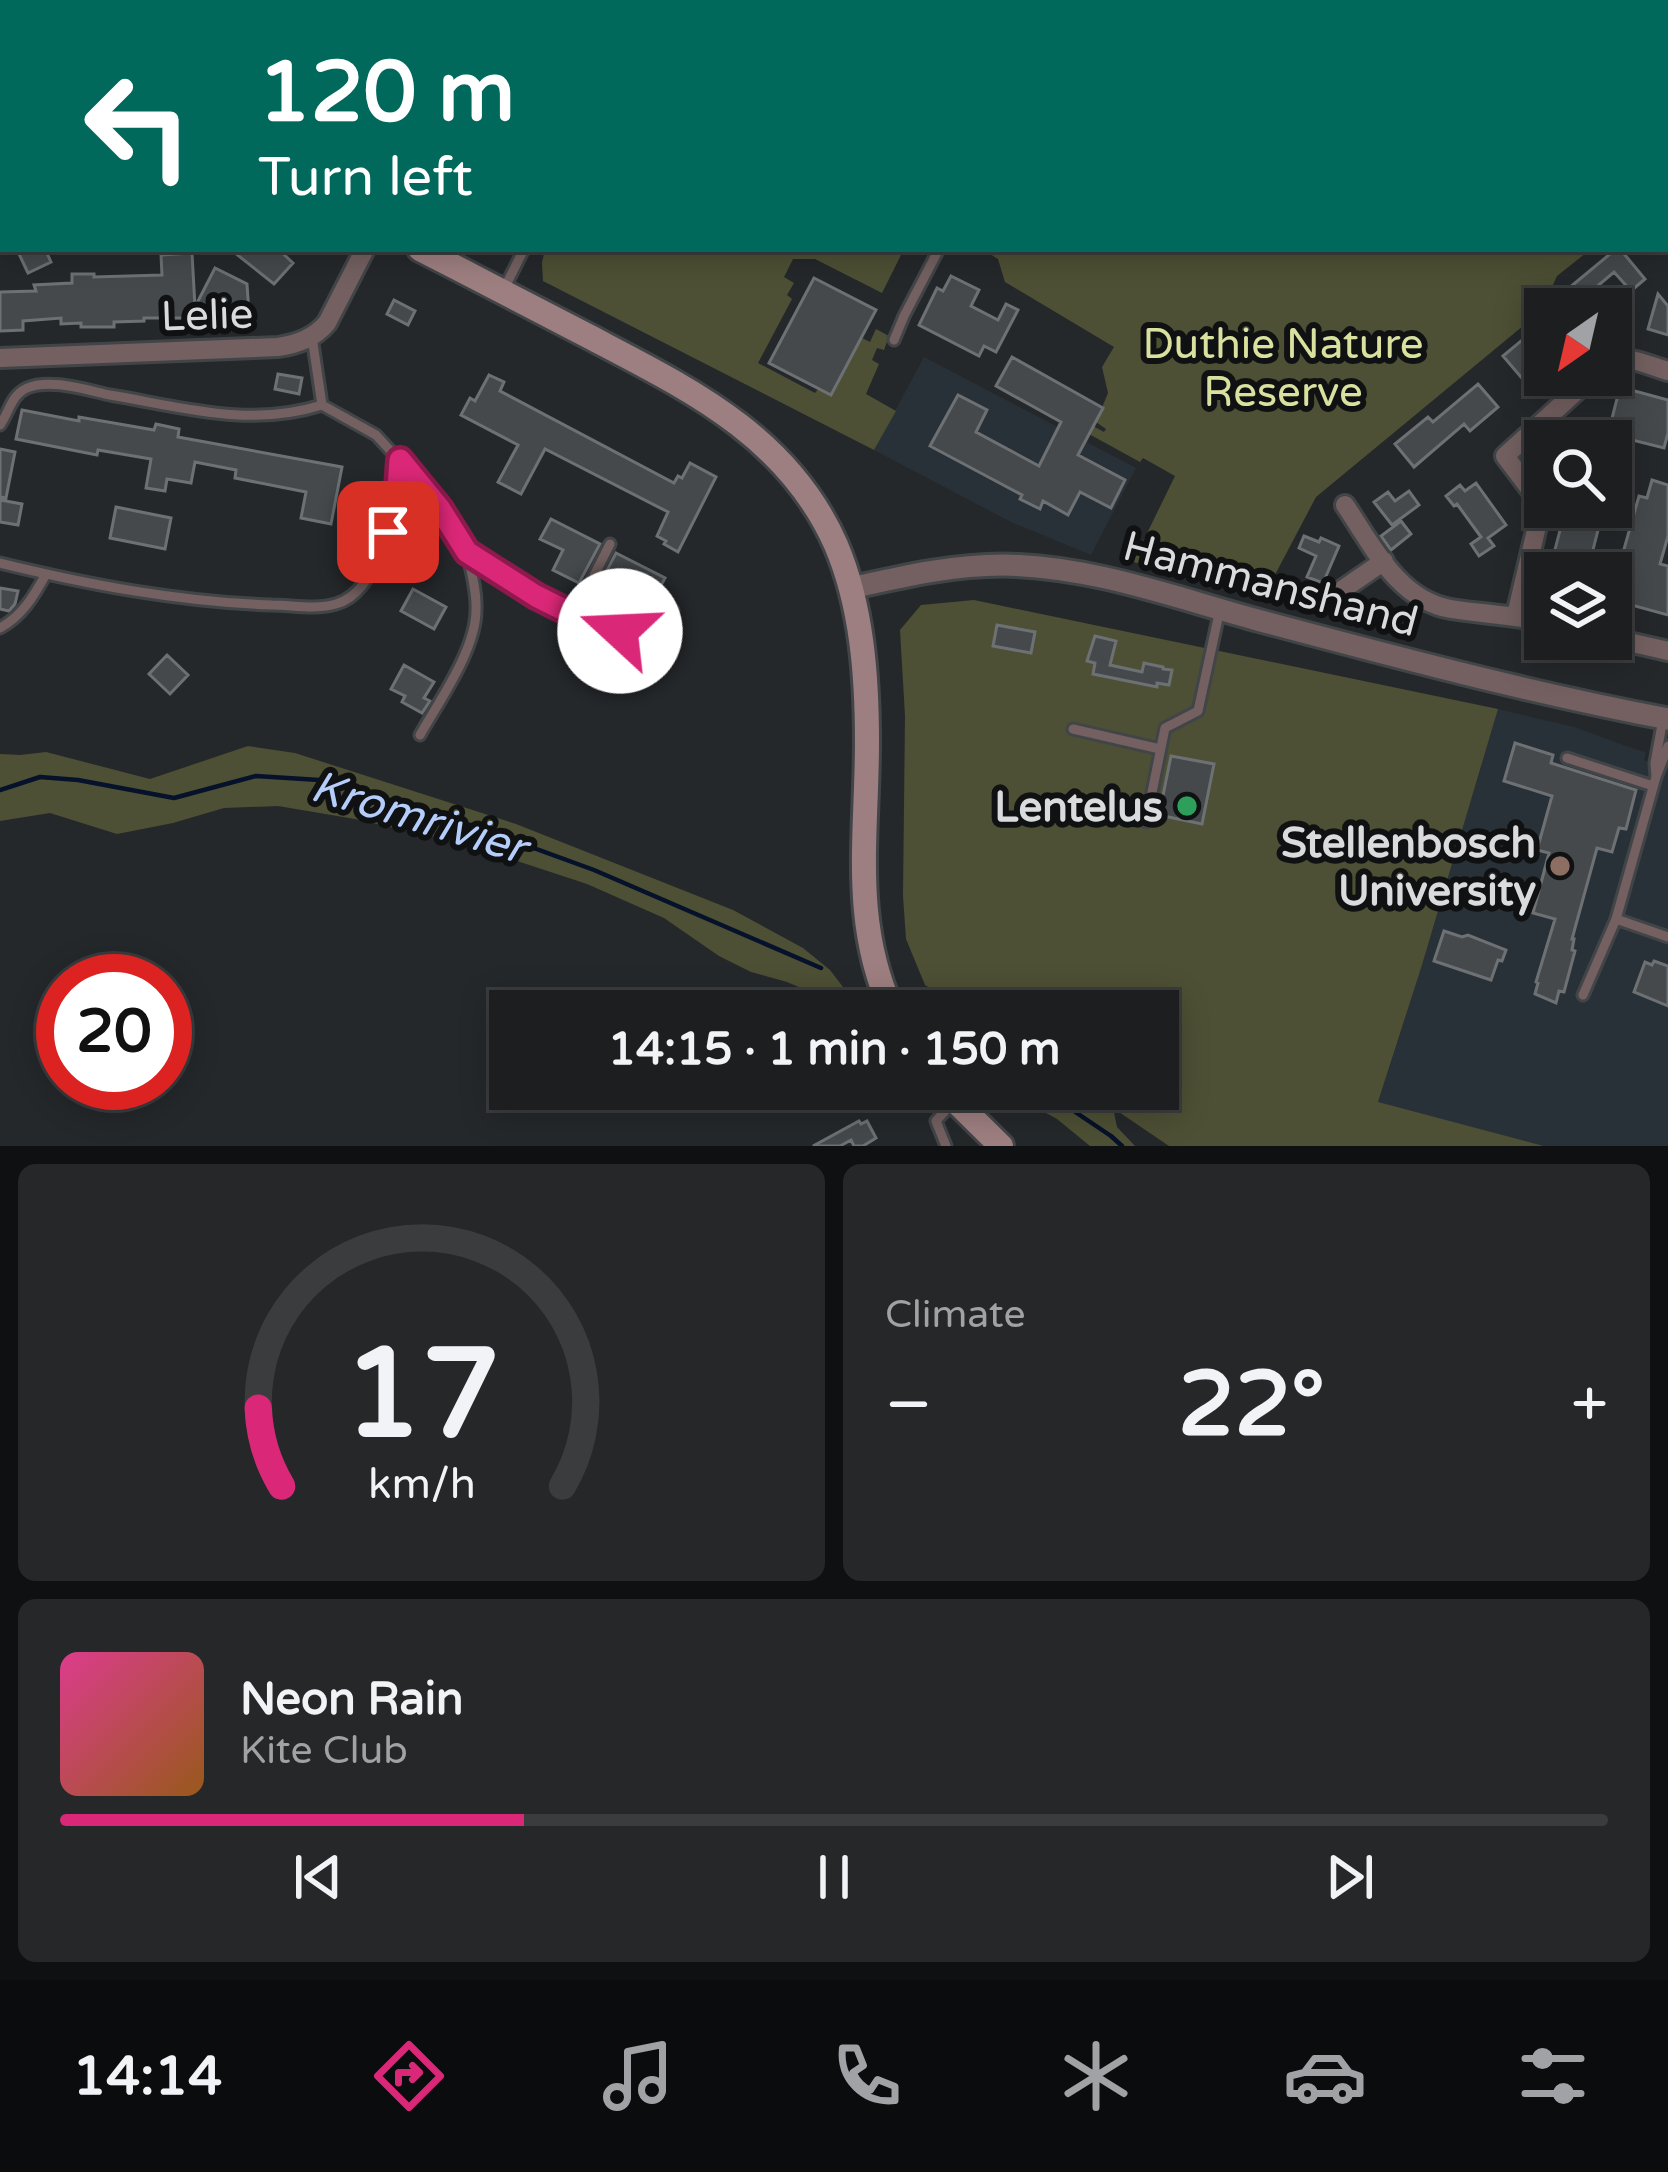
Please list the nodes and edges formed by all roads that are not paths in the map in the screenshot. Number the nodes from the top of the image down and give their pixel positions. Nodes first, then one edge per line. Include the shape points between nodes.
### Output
1 (363, 252) edge
2 (426, 252) edge
3 (522, 252) edge
4 (937, 252) edge
5 (502, 292) junction
6 (312, 337) junction
7 (895, 340) dead end
8 (0, 358) edge
9 (1632, 360) edge
10 (1668, 371) edge
11 (1571, 396) edge
12 (322, 405) junction
13 (0, 425) edge
14 (400, 460) junction
15 (1345, 505) dead end
16 (610, 544) dead end
17 (467, 552) junction
18 (1384, 561) junction
19 (0, 563) edge
20 (46, 574) junction
21 (851, 588) junction
22 (1337, 598) dead end
23 (1220, 609) junction
24 (673, 610) dead end
25 (574, 615) junction
26 (1516, 615) junction
27 (1524, 617) edge
28 (0, 628) edge
29 (1632, 643) edge
30 (1668, 652) edge
31 (1666, 719) edge
32 (1073, 729) dead end
33 (420, 735) dead end
34 (1668, 746) edge
35 (1160, 749) junction
36 (1567, 758) dead end
37 (1655, 781) junction
38 (1145, 822) dead end
39 (1616, 920) junction
40 (1668, 938) edge
41 (884, 990) edge
42 (1583, 995) dead end
43 (941, 1110) edge
44 (964, 1110) edge
45 (946, 1146) edge
46 (1001, 1146) edge

1 - 6 street, Lelie
2 - 5 main road
3 - 5 lane
4 - 7 lane
5 - 21 main road via 701,397 755,435 824,521
6 - 8 street, Lelie via 278,347
6 - 12 lane
9 - 10 street
11 - 26 street via 1505,456 1542,505
12 - 13 lane via 257,417 40,385 17,394
12 - 14 lane via 376,435
14 - 17 lane
14 - 20 lane via 397,502 375,565 336,604 205,603
15 - 18 street
16 - 25 lane
17 - 25 lane
17 - 33 lane via 477,616
18 - 22 street
18 - 26 street via 1401,583 1437,605
19 - 20 lane
20 - 28 lane
21 - 23 street, Hammanshand via 947,568 1063,569
21 - 41 main road via 866,688 867,933
23 - 31 street, Hammanshand
23 - 35 lane via 1198,710 1165,728
24 - 25 lane via 620,631
26 - 27 street
29 - 30 street
31 - 37 lane
32 - 35 lane
34 - 37 lane
35 - 38 lane
36 - 37 lane
37 - 39 lane
39 - 40 lane
39 - 42 lane
43 - 45 lane via 936,1121
44 - 46 main road

